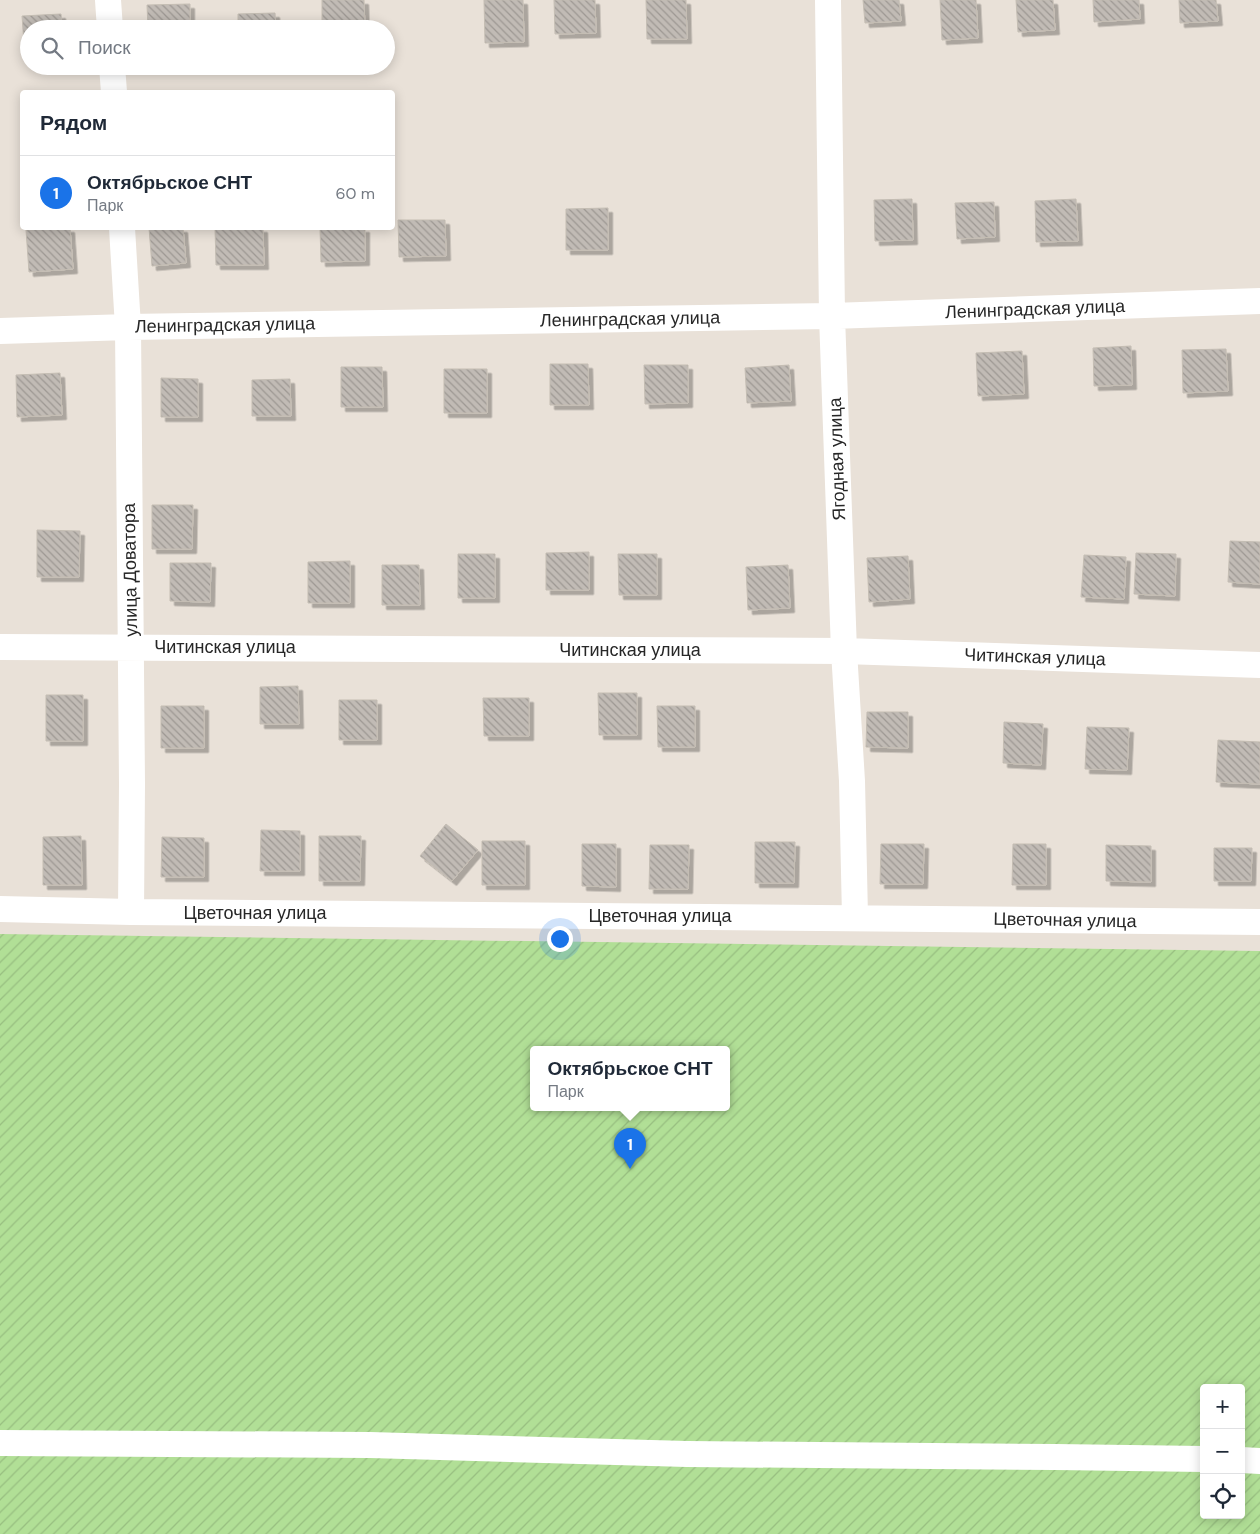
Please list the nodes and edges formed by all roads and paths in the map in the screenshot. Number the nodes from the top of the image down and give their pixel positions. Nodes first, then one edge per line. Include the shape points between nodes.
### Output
1 (108, 0) edge
2 (828, 0) edge
3 (109, 20) edge
4 (113, 75) edge
5 (114, 90) edge
6 (122, 230) edge
7 (1260, 301) edge
8 (832, 316) junction
9 (128, 327) junction
10 (0, 331) edge
11 (0, 647) edge
12 (130, 647) junction
13 (844, 651) junction
14 (1260, 665) edge
15 (0, 909) edge
16 (131, 912) junction
17 (855, 917) junction
18 (1260, 922) edge
19 (0, 1443) edge
20 (1200, 1460) edge
21 (1245, 1460) edge
22 (1260, 1461) edge

1 - 3 street
2 - 8 street, Ягодная улица
4 - 5 street
6 - 9 street, улица Доватора
7 - 8 street, Ленинградская улица
8 - 9 street, Ленинградская улица
8 - 13 street, Ягодная улица
9 - 10 street, Ленинградская улица
9 - 12 street, улица Доватора
11 - 12 street, Читинская улица
12 - 13 street, Читинская улица
12 - 16 street, улица Доватора
13 - 14 street, Читинская улица
13 - 17 street, Ягодная улица via 852,781
15 - 16 street, Цветочная улица
16 - 17 street, Цветочная улица
17 - 18 street, Цветочная улица
19 - 20 street via 370,1445 687,1454
21 - 22 street

